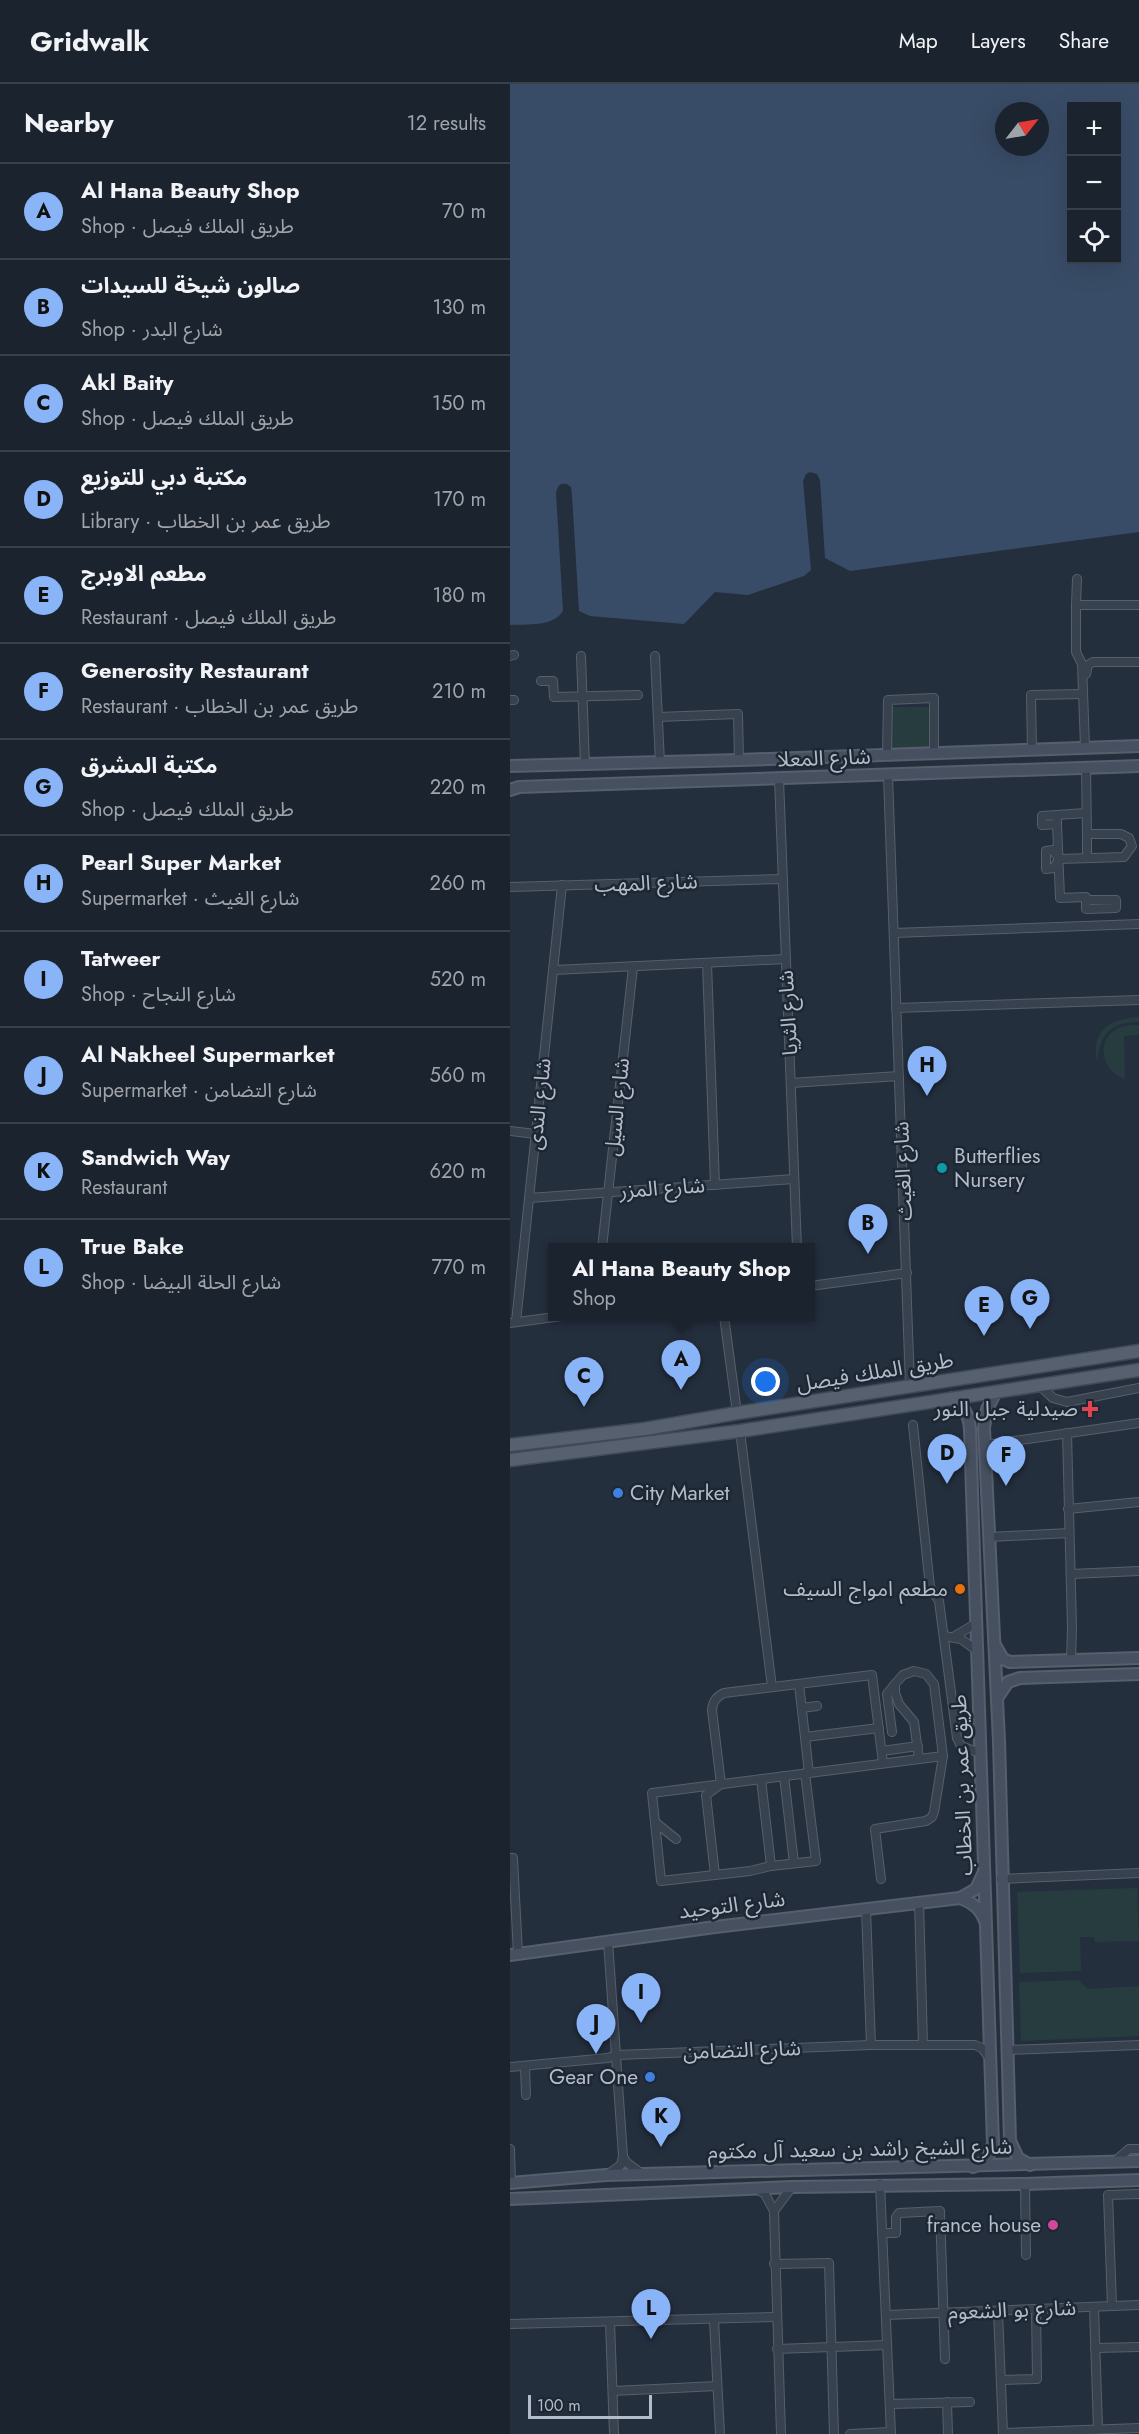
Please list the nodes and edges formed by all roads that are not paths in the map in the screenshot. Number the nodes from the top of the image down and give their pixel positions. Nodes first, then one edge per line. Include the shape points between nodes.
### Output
1 (1077, 579) dead end
2 (1076, 605) junction
3 (1139, 606) edge
4 (581, 656) dead end
5 (655, 656) dead end
6 (1139, 662) edge
7 (541, 681) dead end
8 (1083, 691) junction
9 (638, 695) dead end
10 (583, 697) junction
11 (658, 717) junction
12 (1139, 746) edge
13 (1085, 747) junction
14 (1032, 750) junction
15 (934, 753) junction
16 (887, 756) junction
17 (739, 760) junction
18 (660, 763) junction
19 (585, 765) junction
20 (510, 766) edge
21 (1139, 766) edge
22 (1086, 768) junction
23 (888, 776) junction
24 (779, 779) junction
25 (510, 790) edge
26 (1086, 813) junction
27 (1057, 815) junction
28 (1057, 824) junction
29 (1087, 834) junction
30 (1088, 858) junction
31 (1059, 859) junction
32 (783, 879) junction
33 (562, 885) junction
34 (510, 887) edge
35 (1086, 900) dead end
36 (1139, 924) edge
37 (894, 933) junction
38 (786, 959) junction
39 (707, 963) junction
40 (633, 967) junction
41 (554, 970) junction
42 (1139, 1000) edge
43 (897, 1008) junction
44 (899, 1076) junction
45 (791, 1083) junction
46 (510, 1131) edge
47 (536, 1134) junction
48 (794, 1179) junction
49 (715, 1185) junction
50 (608, 1192) junction
51 (529, 1198) junction
52 (603, 1243) edge
53 (798, 1243) edge
54 (907, 1273) junction
55 (815, 1286) edge
56 (548, 1319) edge
57 (725, 1321) edge
58 (513, 1323) edge
59 (1139, 1351) edge
60 (1139, 1370) edge
61 (1039, 1385) junction
62 (910, 1386) junction
63 (1139, 1388) edge
64 (996, 1392) junction
65 (952, 1398) junction
66 (737, 1413) junction
67 (1139, 1423) edge
68 (913, 1425) dead end
69 (740, 1431) junction
70 (1067, 1433) junction
71 (510, 1445) edge
72 (986, 1445) junction
73 (510, 1460) edge
74 (1139, 1502) edge
75 (1068, 1509) junction
76 (989, 1511) junction
77 (972, 1512) junction
78 (1069, 1533) junction
79 (990, 1537) junction
80 (1139, 1571) edge
81 (1071, 1574) junction
82 (975, 1624) junction
83 (944, 1636) junction
84 (955, 1636) junction
85 (994, 1644) junction
86 (976, 1650) junction
87 (1139, 1658) edge
88 (1071, 1660) junction
89 (1139, 1676) edge
90 (799, 1684) junction
91 (896, 1684) junction
92 (772, 1687) junction
93 (996, 1701) junction
94 (817, 1706) dead end
95 (802, 1708) junction
96 (879, 1728) junction
97 (892, 1732) dead end
98 (805, 1737) junction
99 (918, 1746) junction
100 (882, 1750) junction
101 (981, 1753) junction
102 (943, 1756) junction
103 (919, 1759) junction
104 (883, 1763) junction
105 (807, 1773) junction
106 (784, 1776) junction
107 (761, 1779) junction
108 (721, 1784) junction
109 (655, 1822) junction
110 (676, 1839) dead end
111 (510, 1858) edge
112 (794, 1863) junction
113 (771, 1866) junction
114 (984, 1869) junction
115 (512, 1870) edge
116 (1139, 1873) edge
117 (715, 1875) junction
118 (881, 1879) dead end
119 (1001, 1879) junction
120 (512, 1895) edge
121 (960, 1898) junction
122 (920, 1902) junction
123 (866, 1909) junction
124 (986, 1924) junction
125 (608, 1941) junction
126 (514, 1955) edge
127 (988, 1994) junction
128 (1005, 1996) junction
129 (990, 2033) junction
130 (923, 2044) junction
131 (871, 2045) junction
132 (975, 2045) junction
133 (1139, 2045) edge
134 (1007, 2050) junction
135 (617, 2055) junction
136 (991, 2060) junction
137 (525, 2066) junction
138 (510, 2067) edge
139 (526, 2095) dead end
140 (510, 2149) edge
141 (1139, 2149) edge
142 (623, 2156) junction
143 (1139, 2161) edge
144 (1114, 2162) junction
145 (1030, 2165) junction
146 (929, 2166) junction
147 (973, 2167) junction
148 (641, 2173) junction
149 (606, 2175) junction
150 (1139, 2180) edge
151 (511, 2183) edge
152 (880, 2184) junction
153 (1025, 2184) junction
154 (834, 2186) junction
155 (792, 2187) junction
156 (756, 2188) junction
157 (1139, 2194) edge
158 (510, 2199) edge
159 (774, 2211) junction
160 (882, 2233) junction
161 (1026, 2254) dead end
162 (774, 2264) junction
163 (1139, 2305) edge
164 (1112, 2306) junction
165 (1094, 2307) junction
166 (1035, 2309) junction
167 (998, 2311) junction
168 (944, 2313) junction
169 (886, 2315) junction
170 (776, 2317) junction
171 (714, 2320) junction
172 (610, 2322) junction
173 (510, 2324) edge
174 (887, 2345) junction
175 (831, 2347) junction
176 (1139, 2347) edge
177 (1095, 2348) junction
178 (777, 2349) junction
179 (945, 2359) dead end
180 (1001, 2380) junction
181 (717, 2386) junction
182 (613, 2391) junction
183 (947, 2402) junction
184 (970, 2402) dead end
185 (890, 2404) junction
186 (1139, 2428) edge
187 (1098, 2429) junction
188 (891, 2433) edge
189 (1003, 2433) edge
190 (614, 2434) edge
191 (720, 2434) edge
192 (781, 2434) edge
193 (834, 2434) edge
194 (850, 2434) edge
195 (948, 2434) edge

1 - 2 street
2 - 3 street
2 - 8 street
4 - 10 street
5 - 11 street
6 - 8 street via 1093,662 1088,665
7 - 10 street via 553,681 554,698
8 - 13 street
8 - 14 street via 1031,695
9 - 10 street
10 - 19 street
11 - 17 street via 738,714
11 - 18 street
12 - 13 street, شارع المعلا
13 - 14 street, شارع المعلا
13 - 22 street
14 - 15 street, شارع المعلا
15 - 16 street, شارع المعلا
15 - 16 street via 933,698 888,700
16 - 17 street, شارع المعلا
17 - 18 street, شارع المعلا
18 - 19 street, شارع المعلا
19 - 20 street, شارع المعلا
21 - 22 street, شارع المعلا
22 - 23 street, شارع المعلا
22 - 26 street
23 - 24 street, شارع المعلا
23 - 37 street, شارع الغيث
24 - 25 street, شارع المعلا via 601,783
24 - 32 street, شارع الثريا
26 - 27 street
26 - 29 street
27 - 28 street
27 - 28 street via 1042,816 1042,825
28 - 31 street
29 - 30 street
29 - 30 street via 1121,834 1129,838 1132,846 1124,857
30 - 31 street
31 - 35 street via 1060,898
32 - 33 street, شارع المهب
32 - 38 street, شارع الثريا
33 - 34 street, شارع المهب
33 - 41 street, شارع الندى
36 - 37 street
37 - 43 street, شارع الغيث
38 - 39 street
38 - 45 street, شارع الثريا
39 - 40 street
39 - 49 street
40 - 41 street
40 - 50 street, شارع السيل
41 - 47 street, شارع الندى
42 - 43 street
43 - 44 street, شارع الغيث
44 - 45 street
44 - 54 street, شارع الغيث
45 - 48 street, شارع الثريا
46 - 47 street
47 - 51 street, شارع الندى
48 - 49 street, شارع المزر
48 - 53 street, شارع الثريا
49 - 50 street, شارع المزر
50 - 51 street, شارع المزر
50 - 52 street, شارع السيل
51 - 58 street, شارع الندى
54 - 55 street
54 - 62 street, شارع الغيث
56 - 58 street
57 - 66 street
59 - 62 main road, طريق الملك فيصل
60 - 61 main road, طريق الملك فيصل
61 - 63 street via 1053,1398 1067,1402
61 - 64 main road, طريق الملك فيصل
62 - 66 main road, طريق الملك فيصل
64 - 65 main road, طريق الملك فيصل
64 - 72 street, طريق عمر بن الخطاب via 985,1415
65 - 69 main road, طريق الملك فيصل
65 - 77 street, طريق عمر بن الخطاب via 969,1418
66 - 71 main road, طريق الملك فيصل via 645,1429
67 - 70 street
68 - 83 street via 930,1587 939,1601
69 - 73 main road, طريق الملك فيصل
69 - 92 street
70 - 72 street
70 - 75 street
72 - 76 street, طريق عمر بن الخطاب
74 - 75 street
75 - 78 street
76 - 77 street via 979,1507
76 - 79 street, طريق عمر بن الخطاب
77 - 82 street, طريق عمر بن الخطاب
78 - 79 street
78 - 81 street
79 - 85 street, طريق عمر بن الخطاب
80 - 81 street
81 - 88 street
82 - 84 street
82 - 86 street, طريق عمر بن الخطاب
83 - 84 street
83 - 101 street via 958,1741 964,1748
84 - 86 street
85 - 88 street via 1003,1659 1010,1662
85 - 93 street, طريق عمر بن الخطاب
86 - 101 street, طريق عمر بن الخطاب
87 - 88 street
89 - 93 street via 1020,1678 1001,1688
90 - 92 street
90 - 95 street
90 - 96 street via 872,1675
91 - 97 street via 887,1694
91 - 99 street via 899,1704 914,1722
91 - 102 street via 903,1675 914,1671 926,1674 934,1684
92 - 108 street via 724,1693 713,1702
93 - 119 street, طريق عمر بن الخطاب
94 - 95 street
95 - 98 street
96 - 98 street
96 - 100 street
98 - 105 street
99 - 100 street
99 - 103 street
100 - 104 street
101 - 114 street, طريق عمر بن الخطاب
102 - 103 street
102 - 118 street via 932,1817 875,1829
103 - 104 street
104 - 105 street
105 - 106 street
105 - 112 street via 816,1861
106 - 107 street
106 - 112 street
107 - 108 street
107 - 113 street
108 - 109 street via 652,1793
108 - 117 street via 706,1795
109 - 110 street
109 - 117 street via 661,1881
111 - 115 street
112 - 113 street
113 - 117 street
114 - 121 street via 976,1889
114 - 124 street, طريق عمر بن الخطاب
115 - 120 street
116 - 119 street
119 - 128 street, طريق عمر بن الخطاب
120 - 126 street
121 - 122 street, شارع التوحيد
121 - 124 street via 976,1906
122 - 123 street, شارع التوحيد
122 - 130 street
123 - 125 street, شارع التوحيد
123 - 131 street
124 - 127 street, طريق عمر بن الخطاب
125 - 126 street, شارع التوحيد
125 - 135 street
127 - 128 street via 998,2002
127 - 129 street, طريق عمر بن الخطاب
128 - 134 street, طريق عمر بن الخطاب
129 - 132 street
129 - 136 street, طريق عمر بن الخطاب
130 - 131 street, شارع التضامن
130 - 132 street, شارع التضامن
131 - 135 street, شارع التضامن
132 - 136 street
133 - 134 street
134 - 145 street, طريق عمر بن الخطاب via 1010,2141 1018,2158
135 - 137 street, شارع التضامن
135 - 142 street
136 - 147 street, طريق عمر بن الخطاب via 993,2144 987,2160
137 - 138 street, شارع التضامن
137 - 139 street
140 - 151 street
141 - 144 street via 1129,2150
142 - 148 street
142 - 149 street via 621,2165
143 - 144 street, شارع الشيخ راشد بن سعيد آل مكتوم
144 - 145 street, شارع الشيخ راشد بن سعيد آل مكتوم
145 - 147 street, شارع الشيخ راشد بن سعيد آل مكتوم
146 - 147 street, شارع الشيخ راشد بن سعيد آل مكتوم
146 - 148 street, شارع الشيخ راشد بن سعيد آل مكتوم
146 - 154 street via 833,2174 829,2182
148 - 149 street, شارع الشيخ راشد بن سعيد آل مكتوم
149 - 151 street, شارع الشيخ راشد بن سعيد آل مكتوم
150 - 153 street, شارع الشيخ راشد بن سعيد آل مكتوم
152 - 153 street, شارع الشيخ راشد بن سعيد آل مكتوم
152 - 154 street, شارع الشيخ راشد بن سعيد آل مكتوم
152 - 160 street
153 - 161 street
154 - 155 street, شارع الشيخ راشد بن سعيد آل مكتوم
155 - 156 street, شارع الشيخ راشد بن سعيد آل مكتوم
155 - 159 street
156 - 158 street, شارع الشيخ راشد بن سعيد آل مكتوم
156 - 159 street via 765,2194
157 - 164 street via 1108,2195
159 - 162 street
160 - 168 street via 896,2232 899,2213 940,2211
160 - 169 street
162 - 170 street
162 - 175 street via 829,2263
163 - 164 street, شارع بو الشعوم
164 - 165 street, شارع بو الشعوم
165 - 166 street, شارع بو الشعوم
165 - 177 street
166 - 167 street, شارع بو الشعوم
166 - 180 street via 1037,2379
167 - 168 street, شارع بو الشعوم
167 - 180 street
168 - 169 street, شارع بو الشعوم
168 - 179 street
169 - 174 street
170 - 171 street
170 - 178 street
171 - 172 street
171 - 181 street
172 - 173 street
172 - 182 street
174 - 175 street
174 - 185 street
175 - 178 street
175 - 193 street
176 - 177 street
177 - 187 street
178 - 192 street
180 - 189 street
181 - 182 street
181 - 191 street
182 - 190 street
183 - 184 street
183 - 185 street
183 - 195 street
185 - 188 street
186 - 187 street
187 - 189 street
188 - 194 street

